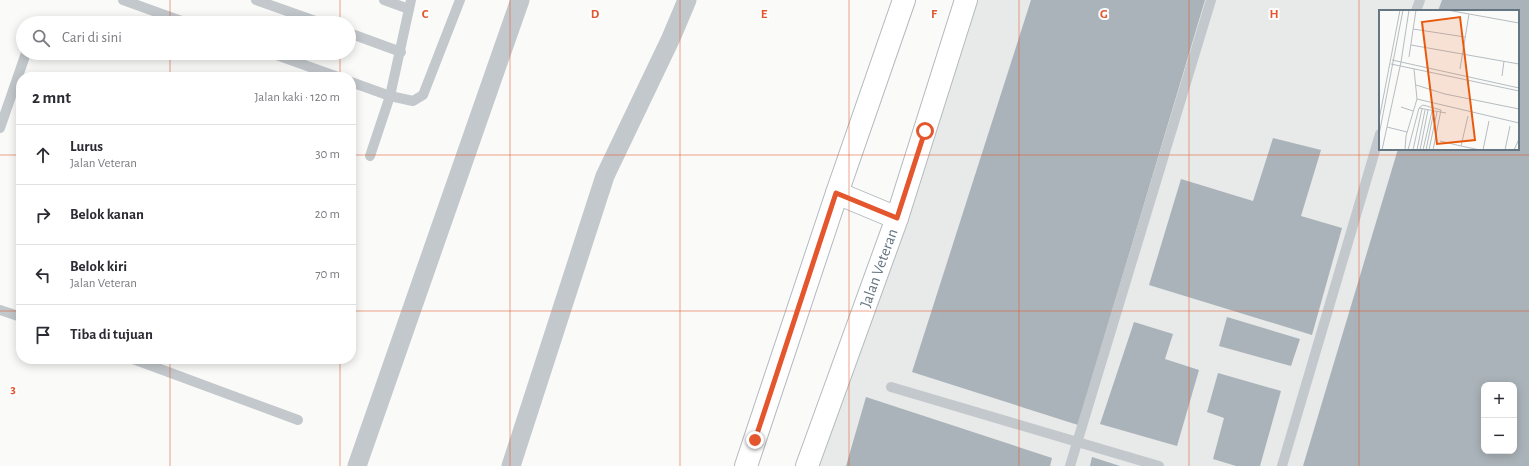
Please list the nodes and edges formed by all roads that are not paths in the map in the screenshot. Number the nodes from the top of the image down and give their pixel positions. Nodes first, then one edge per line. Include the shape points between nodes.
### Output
1 (123, 0) edge
2 (256, 0) edge
3 (384, 0) edge
4 (460, 0) edge
5 (520, 0) edge
6 (687, 0) edge
7 (904, 0) edge
8 (966, 0) edge
9 (1211, 0) edge
10 (1420, 0) edge
11 (410, 4) edge
12 (1416, 10) edge
13 (168, 16) edge
14 (301, 16) edge
15 (356, 36) edge
16 (401, 52) junction
17 (24, 60) edge
18 (291, 60) edge
19 (19, 72) edge
20 (324, 72) edge
21 (16, 82) edge
22 (356, 84) edge
23 (390, 96) junction
24 (0, 128) edge
25 (1379, 137) edge
26 (370, 156) dead end
27 (836, 193) junction
28 (897, 218) junction
29 (0, 310) edge
30 (16, 315) edge
31 (147, 364) edge
32 (891, 388) dead end
33 (298, 420) dead end
34 (1078, 442) junction
35 (357, 466) edge
36 (511, 466) edge
37 (746, 466) edge
38 (807, 466) edge
39 (1070, 466) edge
40 (1159, 466) edge
41 (1282, 466) edge

1 - 13 lane
2 - 14 lane
3 - 11 lane
4 - 23 lane via 423,95 414,100
5 - 35 street
6 - 36 street via 605,176
7 - 27 main road
8 - 28 main road, Jalan Veteran
9 - 34 lane
10 - 12 lane
11 - 16 lane
15 - 16 lane
16 - 23 lane
17 - 19 lane
18 - 20 lane
21 - 24 lane
22 - 23 lane
23 - 26 lane
25 - 41 lane
27 - 28 main road
27 - 37 main road
28 - 38 main road, Jalan Veteran
29 - 30 lane
31 - 33 lane
32 - 34 lane
34 - 39 lane
34 - 40 lane

